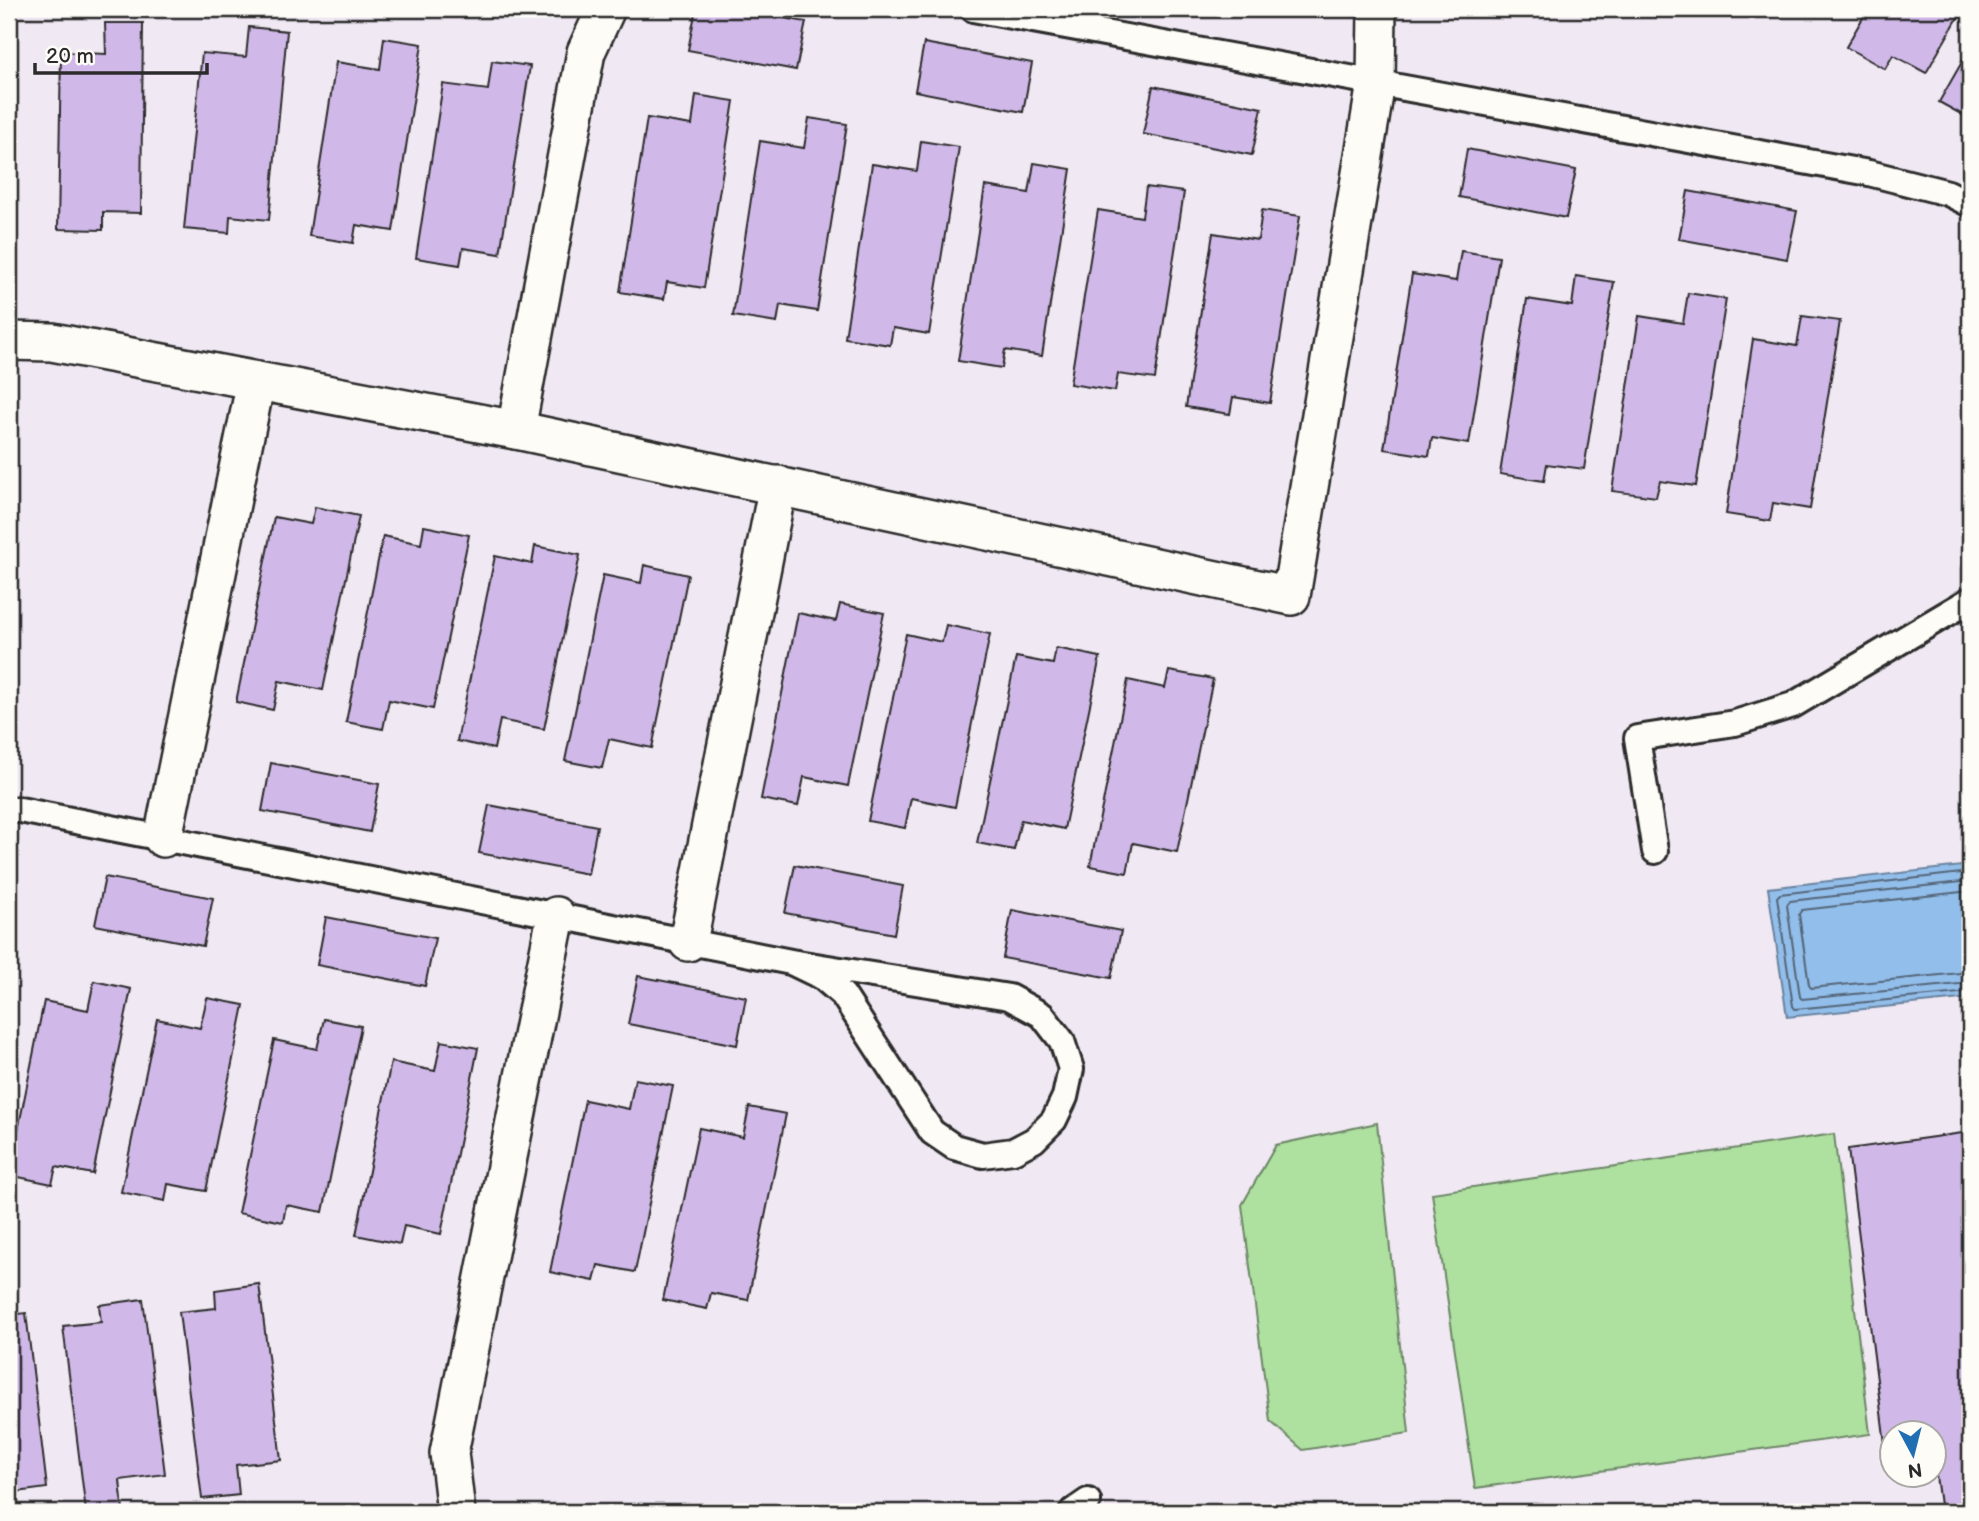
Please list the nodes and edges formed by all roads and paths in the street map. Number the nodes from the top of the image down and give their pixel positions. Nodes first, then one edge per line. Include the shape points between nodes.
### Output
1 (606, 9) edge
2 (973, 9) edge
3 (1377, 9) edge
4 (1376, 83) junction
5 (1970, 204) edge
6 (9, 341) edge
7 (256, 381) junction
8 (516, 430) junction
9 (778, 485) junction
10 (1970, 600) edge
11 (9, 810) edge
12 (163, 838) junction
13 (1655, 851) dead end
14 (556, 916) junction
15 (688, 942) junction
16 (791, 962) junction
17 (456, 1512) edge

1 - 8 street via 586,52
2 - 4 lane
3 - 4 street
4 - 5 lane via 1869,173 1948,193
4 - 9 street via 1290,596
6 - 7 street via 52,342
7 - 8 street
7 - 12 street
8 - 9 street
9 - 15 street
10 - 13 lane via 1793,705 1735,723 1637,738
11 - 12 lane
12 - 14 lane
14 - 15 lane
14 - 17 street via 449,1453
15 - 16 lane
16 - 16 lane via 1009,997 1042,1015 1062,1041 1070,1069 1065,1097 1054,1120 1034,1140 1013,1151 983,1155 954,1147 932,1132 843,995 822,977

